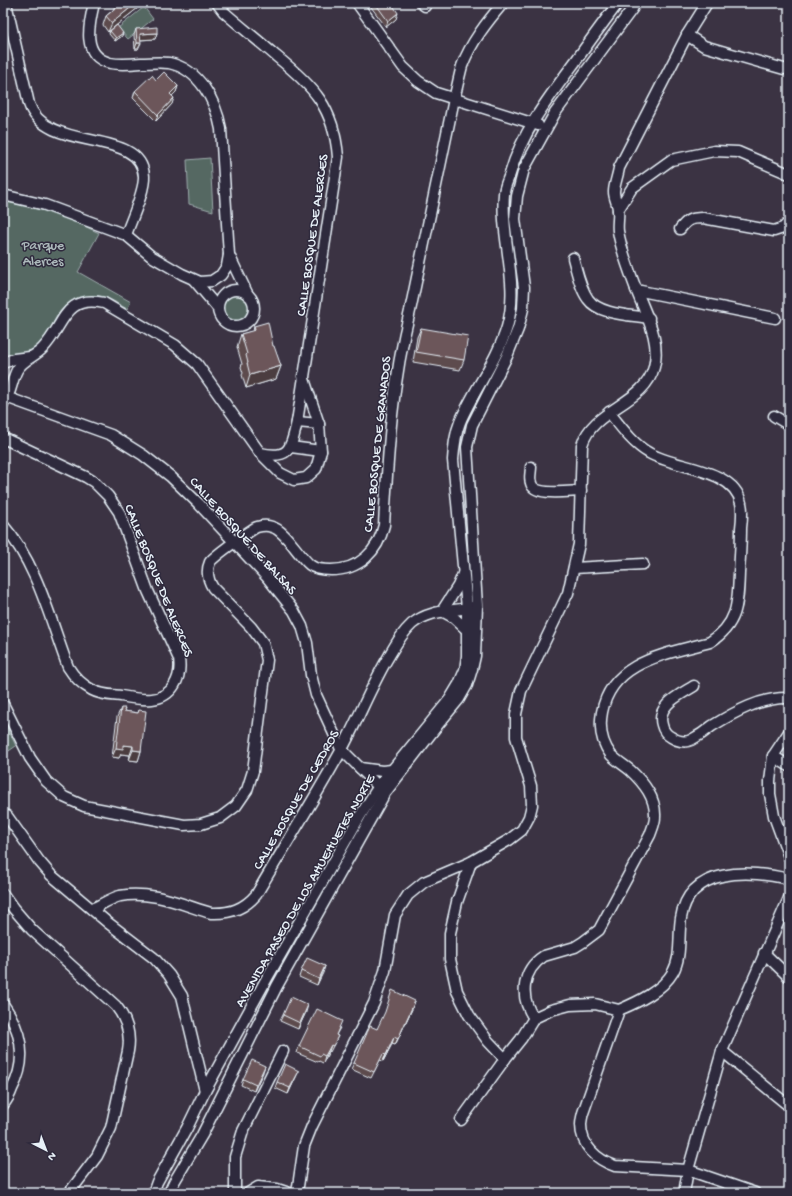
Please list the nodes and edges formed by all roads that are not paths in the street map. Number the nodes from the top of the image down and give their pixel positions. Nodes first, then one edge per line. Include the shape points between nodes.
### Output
1 (6, 3) edge
2 (94, 3) edge
3 (218, 3) edge
4 (357, 3) edge
5 (503, 3) edge
6 (618, 3) edge
7 (635, 3) edge
8 (707, 3) edge
9 (688, 35) junction
10 (784, 69) dead end
11 (454, 99) junction
12 (532, 123) junction
13 (546, 128) junction
14 (789, 174) edge
15 (3, 195) edge
16 (618, 210) junction
17 (789, 222) edge
18 (680, 229) dead end
19 (126, 235) junction
20 (229, 255) junction
21 (573, 258) dead end
22 (217, 278) junction
23 (194, 280) junction
24 (636, 290) junction
25 (225, 293) junction
26 (248, 294) junction
27 (217, 307) junction
28 (649, 318) junction
29 (775, 318) dead end
30 (34, 356) junction
31 (3, 364) edge
32 (303, 376) junction
33 (5, 399) edge
34 (609, 412) junction
35 (774, 416) dead end
36 (297, 422) junction
37 (319, 424) junction
38 (789, 425) edge
39 (3, 438) edge
40 (291, 447) junction
41 (321, 452) junction
42 (260, 453) junction
43 (531, 467) dead end
44 (581, 491) junction
45 (3, 525) edge
46 (234, 543) junction
47 (643, 564) dead end
48 (574, 568) junction
49 (464, 572) junction
50 (472, 607) junction
51 (442, 611) junction
52 (467, 630) junction
53 (694, 686) dead end
54 (789, 698) edge
55 (3, 704) edge
56 (789, 732) edge
57 (341, 750) junction
58 (773, 756) junction
59 (789, 766) edge
60 (360, 768) junction
61 (392, 770) junction
62 (382, 789) junction
63 (3, 814) edge
64 (789, 857) edge
65 (471, 862) junction
66 (789, 879) edge
67 (3, 894) edge
68 (789, 898) edge
69 (92, 908) junction
70 (764, 953) junction
71 (789, 977) edge
72 (3, 1004) edge
73 (619, 1010) junction
74 (534, 1018) junction
75 (722, 1051) junction
76 (283, 1052) dead end
77 (505, 1059) junction
78 (205, 1091) junction
79 (3, 1105) edge
80 (789, 1106) edge
81 (461, 1120) dead end
82 (688, 1170) junction
83 (69, 1193) edge
84 (153, 1193) edge
85 (169, 1193) edge
86 (235, 1193) edge
87 (248, 1193) edge
88 (289, 1193) edge
89 (297, 1193) edge
90 (684, 1193) edge
91 (755, 1193) edge

1 - 19 street via 29,104 36,118 62,134 127,150 140,162 144,182
2 - 20 street via 88,37 91,48 98,57 112,63 160,62 177,66 199,81 212,99 221,129
3 - 32 street, CALLE BOSQUE DE ALERCES via 230,17 306,81 326,110 335,133 338,157
4 - 11 street via 402,67 436,93
5 - 11 street, CALLE BOSQUE DE GRANADOS via 487,21 472,45 463,65
6 - 12 street, AVENIDA PASEO DE LOS AHUEHUETES NORTE
7 - 13 street, AVENIDA PASEO DE LOS AHUEHUETES NORTE
8 - 9 street
9 - 10 street via 704,46
9 - 16 street via 619,168 614,191
11 - 12 street
11 - 46 street, CALLE BOSQUE DE GRANADOS via 402,342 394,391 384,525 379,540 371,554 361,562 345,569 328,570 312,567 284,534 271,526 253,529
12 - 13 street
12 - 49 street, AVENIDA PASEO DE LOS AHUEHUETES NORTE via 513,162 504,193 504,226 512,287 507,326 497,352 460,422 455,442 453,467
13 - 50 street, AVENIDA PASEO DE LOS AHUEHUETES NORTE via 524,169 517,196 515,218 524,287 520,322 507,356 472,425 467,448
14 - 16 street via 738,152 714,150 671,160 632,188
15 - 19 street via 45,205
16 - 24 street via 617,230
17 - 18 street via 783,228 774,230 694,218
19 - 23 street via 151,256
20 - 22 street via 227,266
20 - 26 street
21 - 28 street via 583,290 589,301 597,308
22 - 23 street via 206,282
22 - 25 street
23 - 27 street
24 - 28 street
24 - 29 street
25 - 26 street via 241,290
25 - 27 street
26 - 27 street via 253,301 252,318 239,327 223,322 218,316
28 - 34 street via 656,345 654,367 644,386
30 - 31 street via 14,359
30 - 33 street, CALLE BOSQUE DE ALERCES via 18,369
30 - 42 street, CALLE BOSQUE DE ALERCES via 54,336 62,319 71,309 90,301 104,303 175,345 197,364
32 - 36 street, CALLE BOSQUE DE ALERCES
32 - 37 street, CALLE BOSQUE DE ALERCES
33 - 46 street, CALLE BOSQUE DE BALSAS via 111,435 143,454 198,503
34 - 44 street via 596,423 584,440
34 - 74 street via 637,445 650,454 721,478 737,493 742,509 737,604 730,624 718,637 710,642 646,660 626,671 614,684 604,702 600,722 602,740 612,755 645,786 654,802 656,818 599,930 575,947 540,958 529,972 524,992 526,1006
35 - 38 street
36 - 37 street
36 - 40 street, CALLE BOSQUE DE ALERCES
37 - 41 street, CALLE BOSQUE DE ALERCES
39 - 45 street, CALLE BOSQUE DE ALERCES via 86,477 102,489 114,504 148,591 179,659 178,678 172,689 156,698 137,699 99,693 77,679 68,667 32,571 19,546
40 - 41 street
40 - 42 street via 283,454 272,456
41 - 42 street, CALLE BOSQUE DE ALERCES via 316,469 306,478 294,480 280,473
43 - 44 street via 530,483 536,490
44 - 48 street via 579,544
46 - 55 street, CALLE BOSQUE DE GRANADOS via 211,560 208,569 209,579 213,588 252,627 263,643 267,660 253,771 247,790 236,806 220,818 201,824 184,825 84,806 64,797 46,782 30,758
46 - 57 street, CALLE BOSQUE DE BALSAS via 266,576 294,611 302,626 316,695
47 - 48 street
48 - 65 street via 568,593 521,691 516,714 516,737 530,786 532,805 529,817 522,830
49 - 50 street, AVENIDA PASEO DE LOS AHUEHUETES NORTE
49 - 51 street
50 - 51 street, CALLE BOSQUE DE CEDROS
50 - 52 street, AVENIDA PASEO DE LOS AHUEHUETES NORTE
50 - 62 street, AVENIDA PASEO DE LOS AHUEHUETES NORTE via 475,656 467,685 459,699
51 - 52 street
51 - 57 street, CALLE BOSQUE DE CEDROS via 418,620 400,637 364,701
52 - 61 street, AVENIDA PASEO DE LOS AHUEHUETES NORTE via 465,670 459,684 450,699
53 - 54 street via 667,704 662,713 663,728 674,740 691,740 744,708 766,700
56 - 58 street
57 - 60 street, CALLE BOSQUE DE BALSAS
57 - 69 street, CALLE BOSQUE DE CEDROS via 256,895 241,908 211,914 154,897 137,895 119,897
58 - 59 street
58 - 64 street via 770,781 772,805
60 - 61 street
60 - 62 street, CALLE BOSQUE DE BALSAS
61 - 62 street, AVENIDA PASEO DE LOS AHUEHUETES NORTE
62 - 78 street, AVENIDA PASEO DE LOS AHUEHUETES NORTE via 268,978
62 - 85 street, AVENIDA PASEO DE LOS AHUEHUETES NORTE via 276,986 202,1135
63 - 69 street via 51,875
65 - 77 street via 457,902 450,933 450,959 457,991 469,1015
65 - 89 street via 424,882 408,895 395,915 385,971 374,1003 312,1126 304,1146
66 - 73 street via 758,874 737,874 719,876 698,886 688,898 682,912 678,958 673,972 649,995
67 - 83 street via 32,930 116,1006 128,1028 128,1051 111,1128 96,1156
68 - 70 street
69 - 78 street via 154,958 177,985 182,996
70 - 71 street
70 - 75 street
72 - 79 street via 13,1018 20,1038 22,1059 18,1078
73 - 74 street via 595,1004 570,1005
73 - 82 street via 583,1113 581,1125 584,1140 592,1153 615,1166
74 - 77 street
75 - 80 street
75 - 82 street
76 - 86 street via 243,1131 235,1157
77 - 81 street
78 - 84 street, AVENIDA PASEO DE LOS AHUEHUETES NORTE
82 - 90 street
82 - 91 street
87 - 88 street via 258,1187

